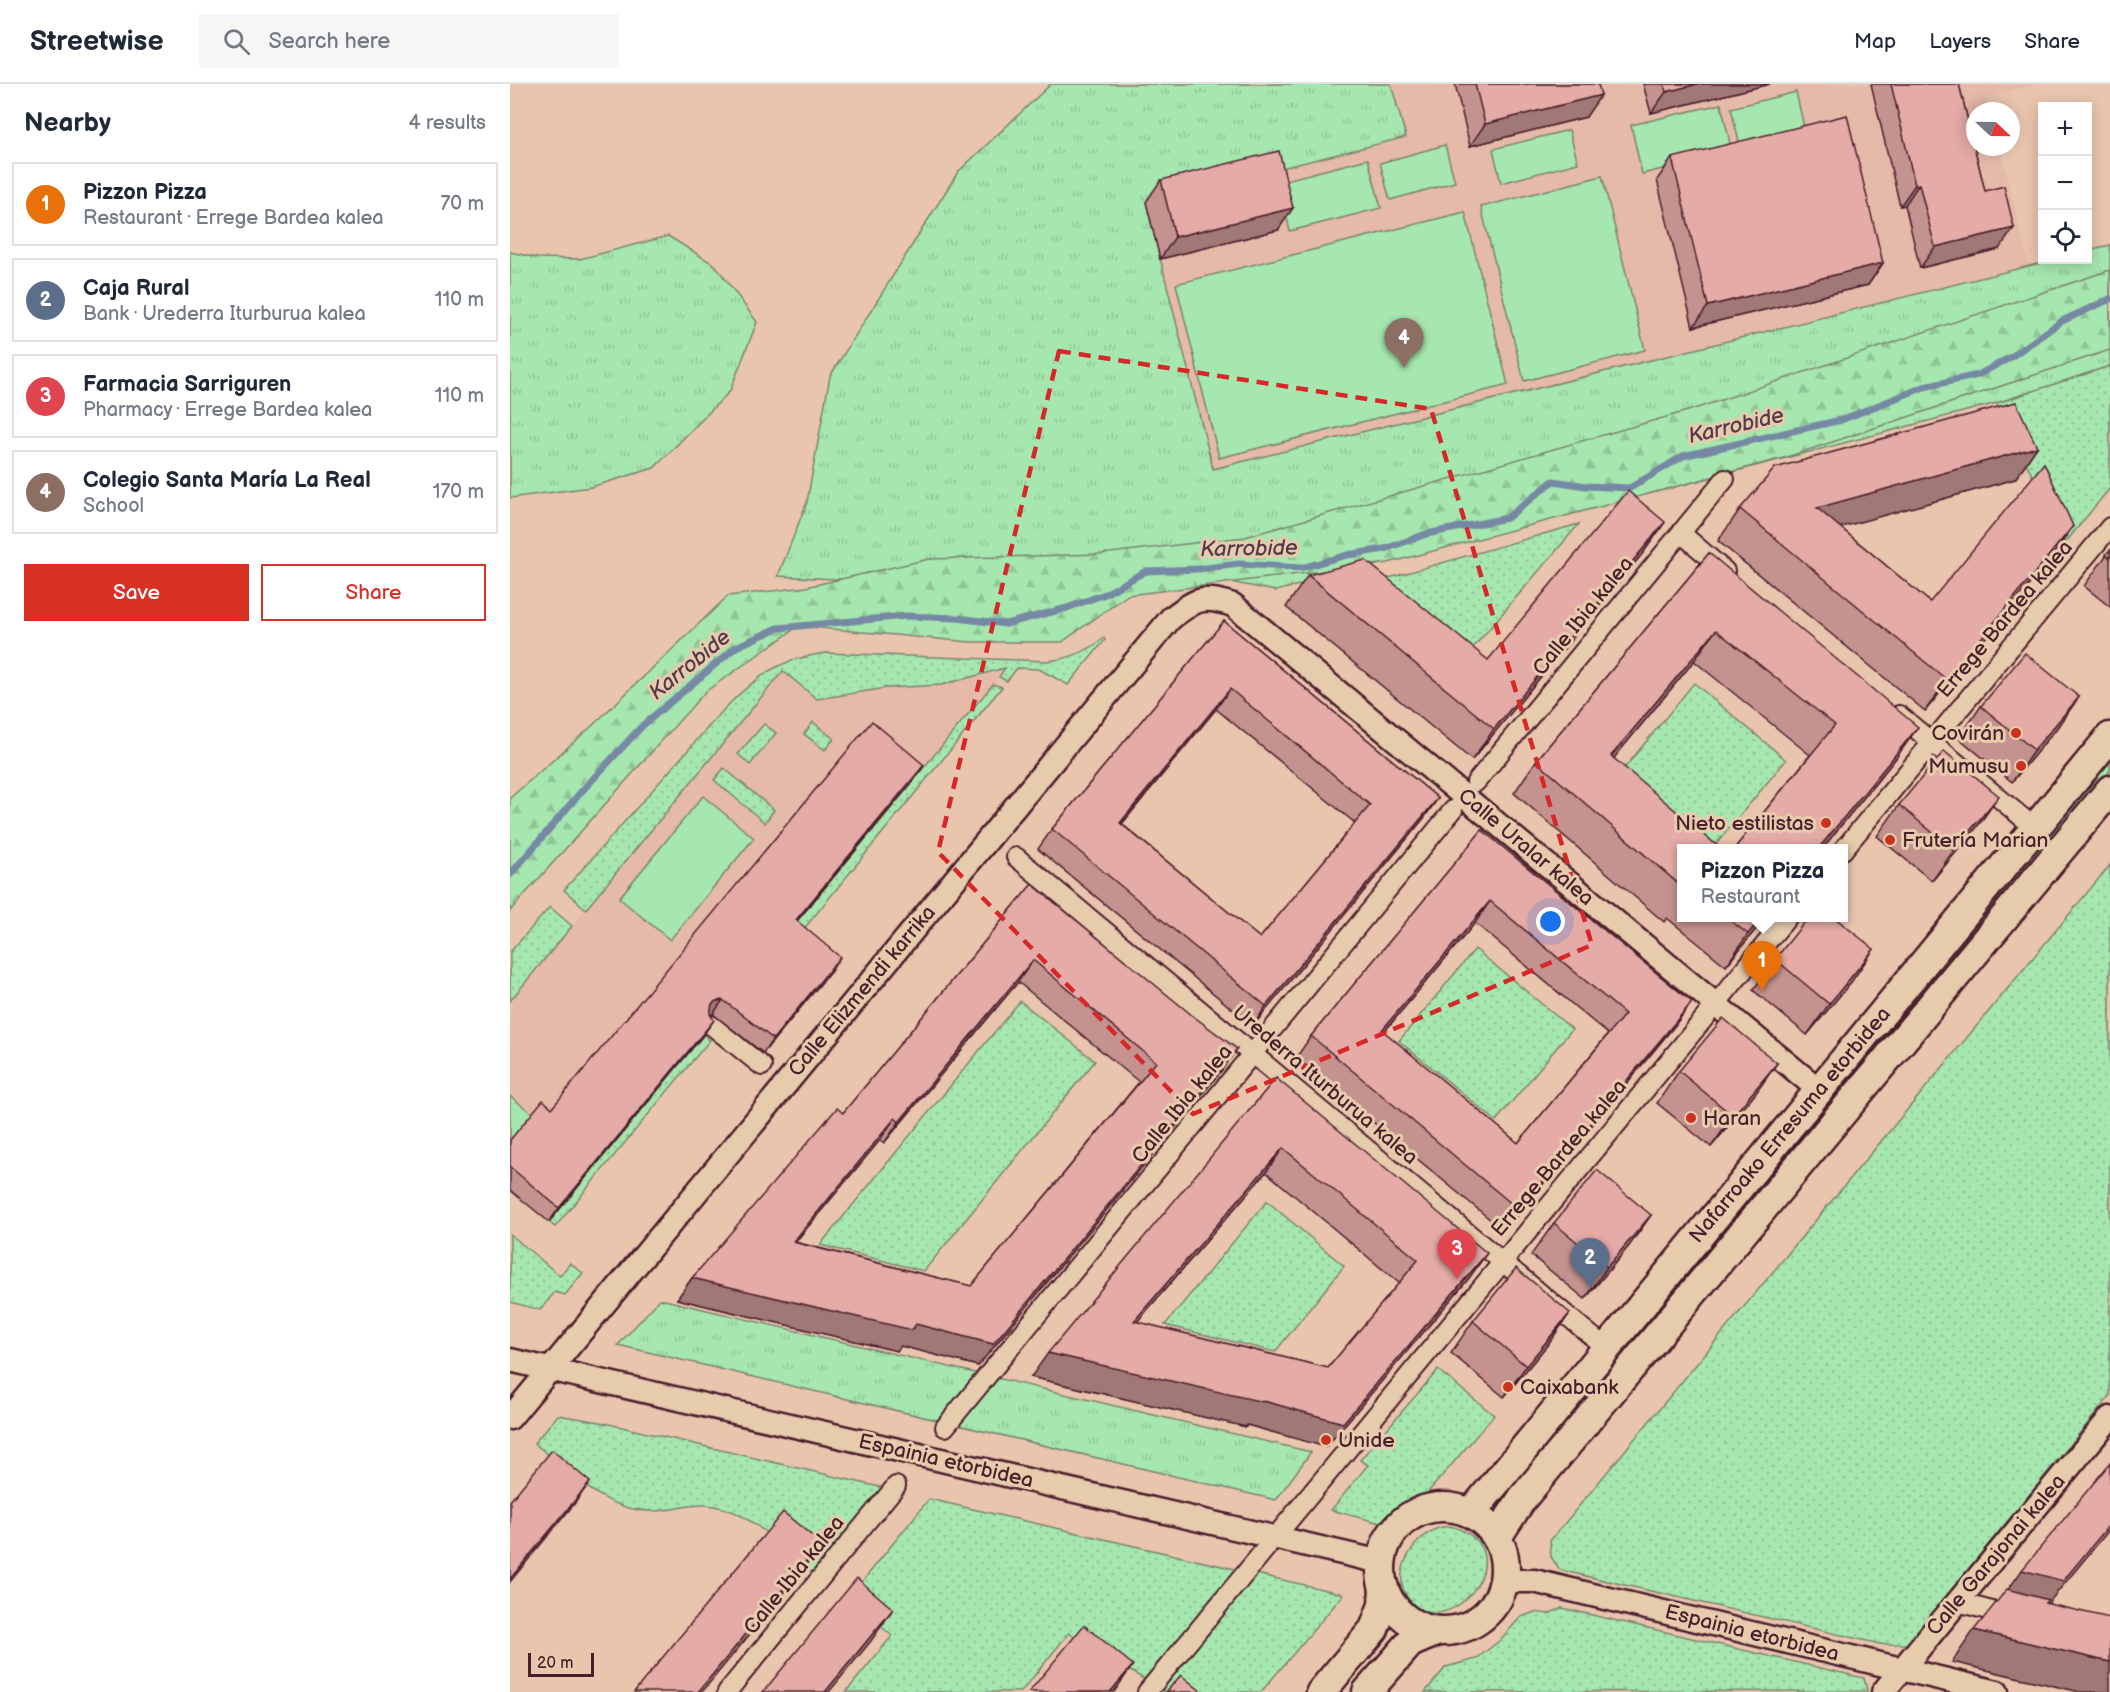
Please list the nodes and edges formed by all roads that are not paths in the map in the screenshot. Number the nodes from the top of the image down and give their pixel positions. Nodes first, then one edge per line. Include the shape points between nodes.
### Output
1 (1725, 479) dead end
2 (2110, 527) edge
3 (1681, 533) junction
4 (1734, 578) edge
5 (1233, 605) joint
6 (1887, 705) edge
7 (2110, 737) edge
8 (1932, 742) junction
9 (1476, 782) dead end
10 (2110, 790) edge
11 (1453, 810) dead end
12 (2035, 828) junction
13 (1848, 844) edge
14 (1016, 857) dead end
15 (1784, 922) edge
16 (711, 1025) edge
17 (1252, 1054) junction
18 (762, 1066) dead end
19 (1819, 1090) junction
20 (1502, 1262) junction
21 (1606, 1348) junction
22 (510, 1360) edge
23 (550, 1369) junction
24 (510, 1418) edge
25 (2110, 1418) edge
26 (945, 1427) dead end
27 (896, 1486) dead end
28 (1471, 1513) junction
29 (1281, 1530) dead end
30 (1497, 1537) junction
31 (1267, 1547) dead end
32 (1383, 1575) junction
33 (1505, 1581) junction
34 (1958, 1602) junction
35 (2033, 1622) edge
36 (1438, 1631) junction
37 (1902, 1669) junction
38 (727, 1692) edge
39 (1147, 1692) edge
40 (1321, 1692) edge
41 (1367, 1692) edge
42 (1883, 1692) edge
43 (1997, 1692) edge

1 - 3 street, Calle Ibia kalea
2 - 8 street, Errege Bardea kalea
3 - 4 street
3 - 9 street, Calle Ibia kalea
5 - 19 street, Calle Uralar kalea
5 - 23 street, Calle Elizmendi karrika via 1213,599 1194,601 1171,618
6 - 8 street
7 - 12 street, Nafarroako Erresuma etorbidea
8 - 12 street
8 - 13 street, Errege Bardea kalea
10 - 30 street, Nafarroako Erresuma etorbidea via 1530,1490
11 - 17 street, Calle Ibia kalea
12 - 19 street, Nafarroako Erresuma etorbidea
14 - 17 street, Urederra Iturburua kalea
15 - 20 street, Errege Bardea kalea
16 - 18 street, Calle Elizmendi karrika
17 - 20 street, Urederra Iturburua kalea
17 - 26 street, Calle Ibia kalea
19 - 21 street, Nafarroako Erresuma etorbidea
20 - 21 street, Urederra Iturburua kalea
20 - 29 street, Errege Bardea kalea
21 - 28 street, Nafarroako Erresuma etorbidea
22 - 23 street, Espainia etorbidea
23 - 24 street, Calle Elizmendi karrika
23 - 32 street, Espainia etorbidea
25 - 34 street, Calle Garajonai kalea
27 - 38 street, Calle Ibia kalea
28 - 30 street
28 - 32 street via 1452,1507 1414,1514 1398,1526 1387,1543
30 - 33 street via 1505,1558
31 - 39 street
32 - 36 street via 1390,1603 1399,1614 1422,1629
32 - 40 street via 1383,1605 1374,1629
33 - 36 street via 1497,1602 1483,1618 1464,1629
33 - 37 street, Espainia etorbidea via 1534,1581
34 - 35 street
34 - 37 street, Calle Garajonai kalea
36 - 41 street via 1410,1643
37 - 42 street, Calle Garajonai kalea
37 - 43 street, Espainia etorbidea

